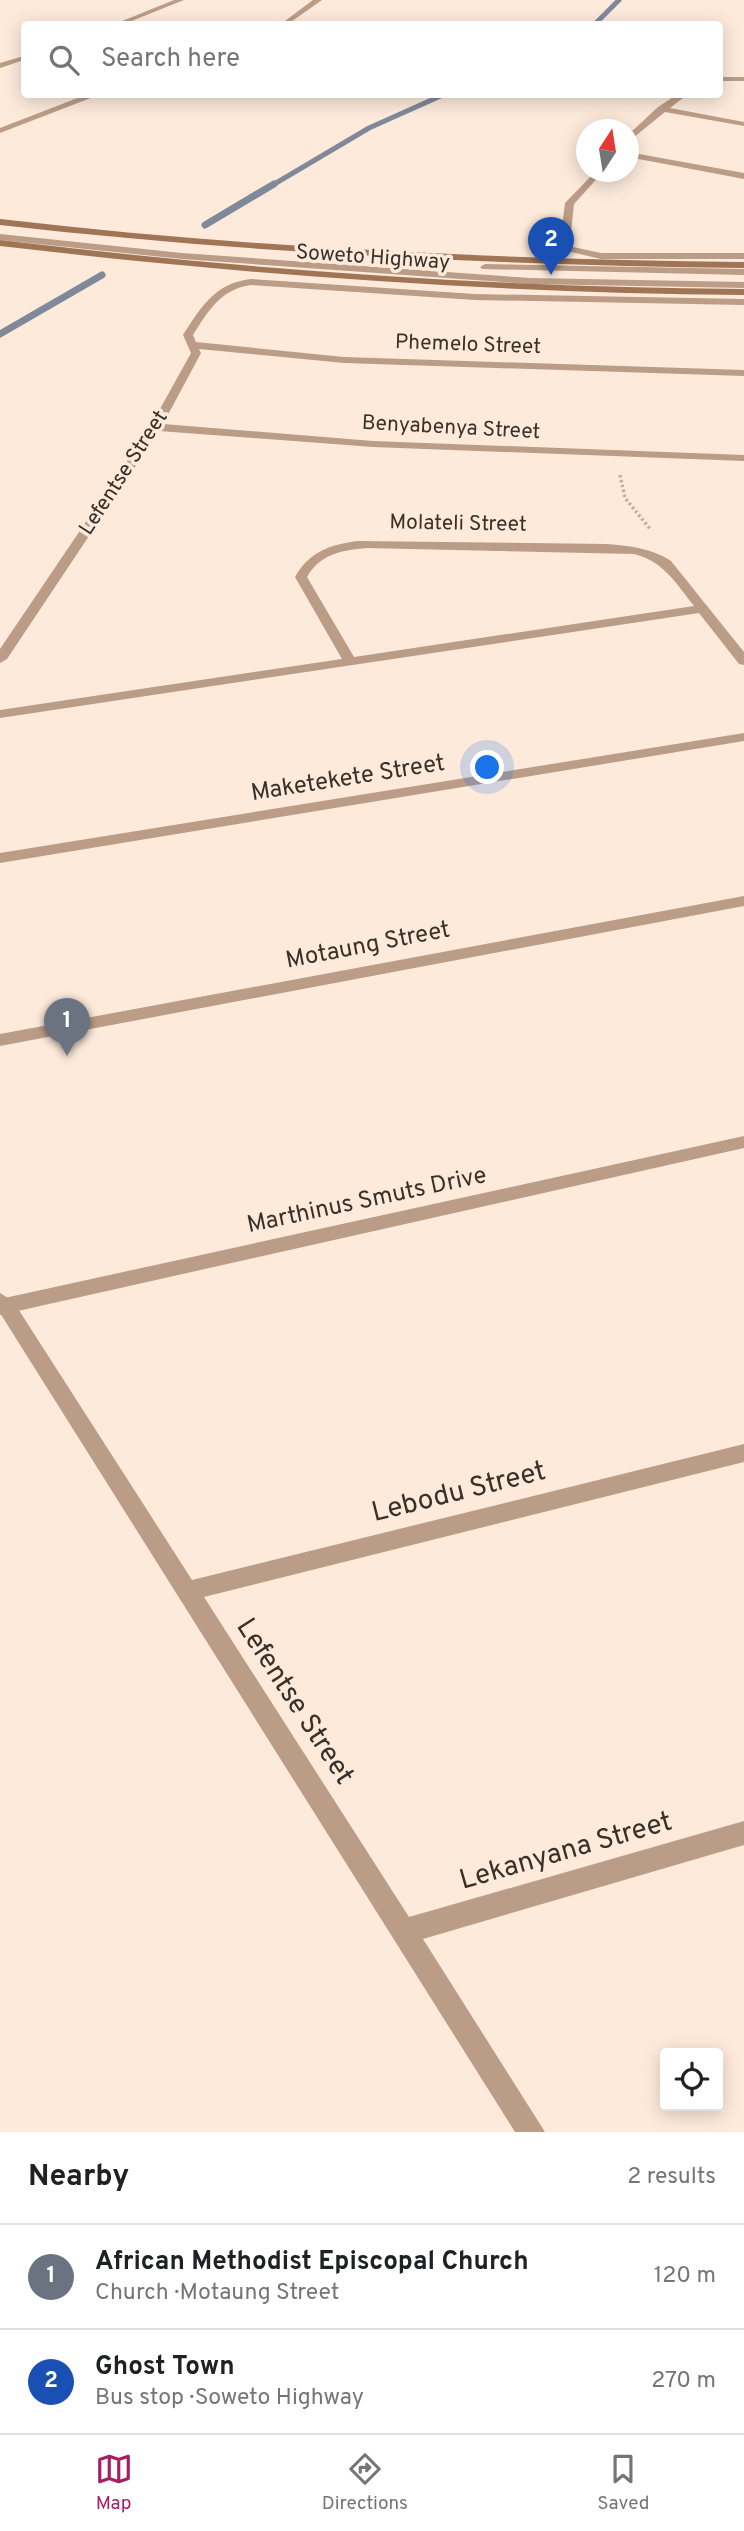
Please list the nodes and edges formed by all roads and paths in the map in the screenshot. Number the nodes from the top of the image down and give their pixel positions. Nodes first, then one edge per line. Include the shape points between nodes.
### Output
1 (180, 0) edge
2 (318, 0) edge
3 (127, 21) edge
4 (288, 21) edge
5 (21, 59) edge
6 (0, 66) edge
7 (723, 79) edge
8 (744, 79) edge
9 (87, 98) edge
10 (678, 98) edge
11 (661, 110) junction
12 (744, 124) edge
13 (639, 130) edge
14 (0, 131) edge
15 (639, 156) edge
16 (744, 176) edge
17 (590, 182) edge
18 (0, 222) edge
19 (0, 228) edge
20 (0, 237) edge
21 (0, 243) edge
22 (744, 256) edge
23 (744, 265) edge
24 (744, 272) edge
25 (744, 285) edge
26 (744, 292) edge
27 (744, 302) edge
28 (192, 345) junction
29 (744, 373) edge
30 (156, 427) junction
31 (615, 454) junction
32 (744, 458) edge
33 (653, 555) junction
34 (702, 609) junction
35 (737, 644) edge
36 (0, 659) edge
37 (744, 661) edge
38 (351, 663) junction
39 (0, 714) edge
40 (744, 737) edge
41 (0, 858) edge
42 (744, 901) edge
43 (0, 1040) edge
44 (744, 1142) edge
45 (2, 1305) edge
46 (744, 1453) edge
47 (188, 1591) junction
48 (744, 1833) edge
49 (405, 1931) junction
50 (531, 2132) edge

1 - 3 street
2 - 4 street
5 - 6 street
7 - 8 street
9 - 14 street
10 - 11 street
11 - 12 street
11 - 13 street
15 - 16 street
17 - 22 street via 570,203 565,242 570,249 601,256
18 - 23 main road, Soweto Highway via 391,256
19 - 24 street, Soweto Highway via 332,259
20 - 25 street, Soweto Highway via 169,255 530,281
21 - 26 main road, Soweto Highway via 481,285
27 - 28 street, Lefentse Street via 475,297 251,282 228,285 218,293 188,335
28 - 29 street, Phemelo Street via 344,360
28 - 30 street, Lefentse Street via 196,353
30 - 31 street, Benyabenya Street via 317,441
30 - 36 street, Lefentse Street
31 - 32 street, Benyabenya Street
31 - 33 path via 625,498 663,546
33 - 34 street via 667,564
33 - 38 street, Molateli Street via 583,547 367,544 335,548 314,558 301,577
34 - 35 street
34 - 38 street
35 - 37 street
38 - 39 street
40 - 41 street, Maketekete Street
42 - 43 street, Motaung Street
44 - 45 street, Marthinus Smuts Drive
45 - 47 street, Lefentse Street
46 - 47 street, Lebodu Street
47 - 49 street, Lefentse Street
48 - 49 street, Lekanyana Street
49 - 50 street, Lefentse Street

